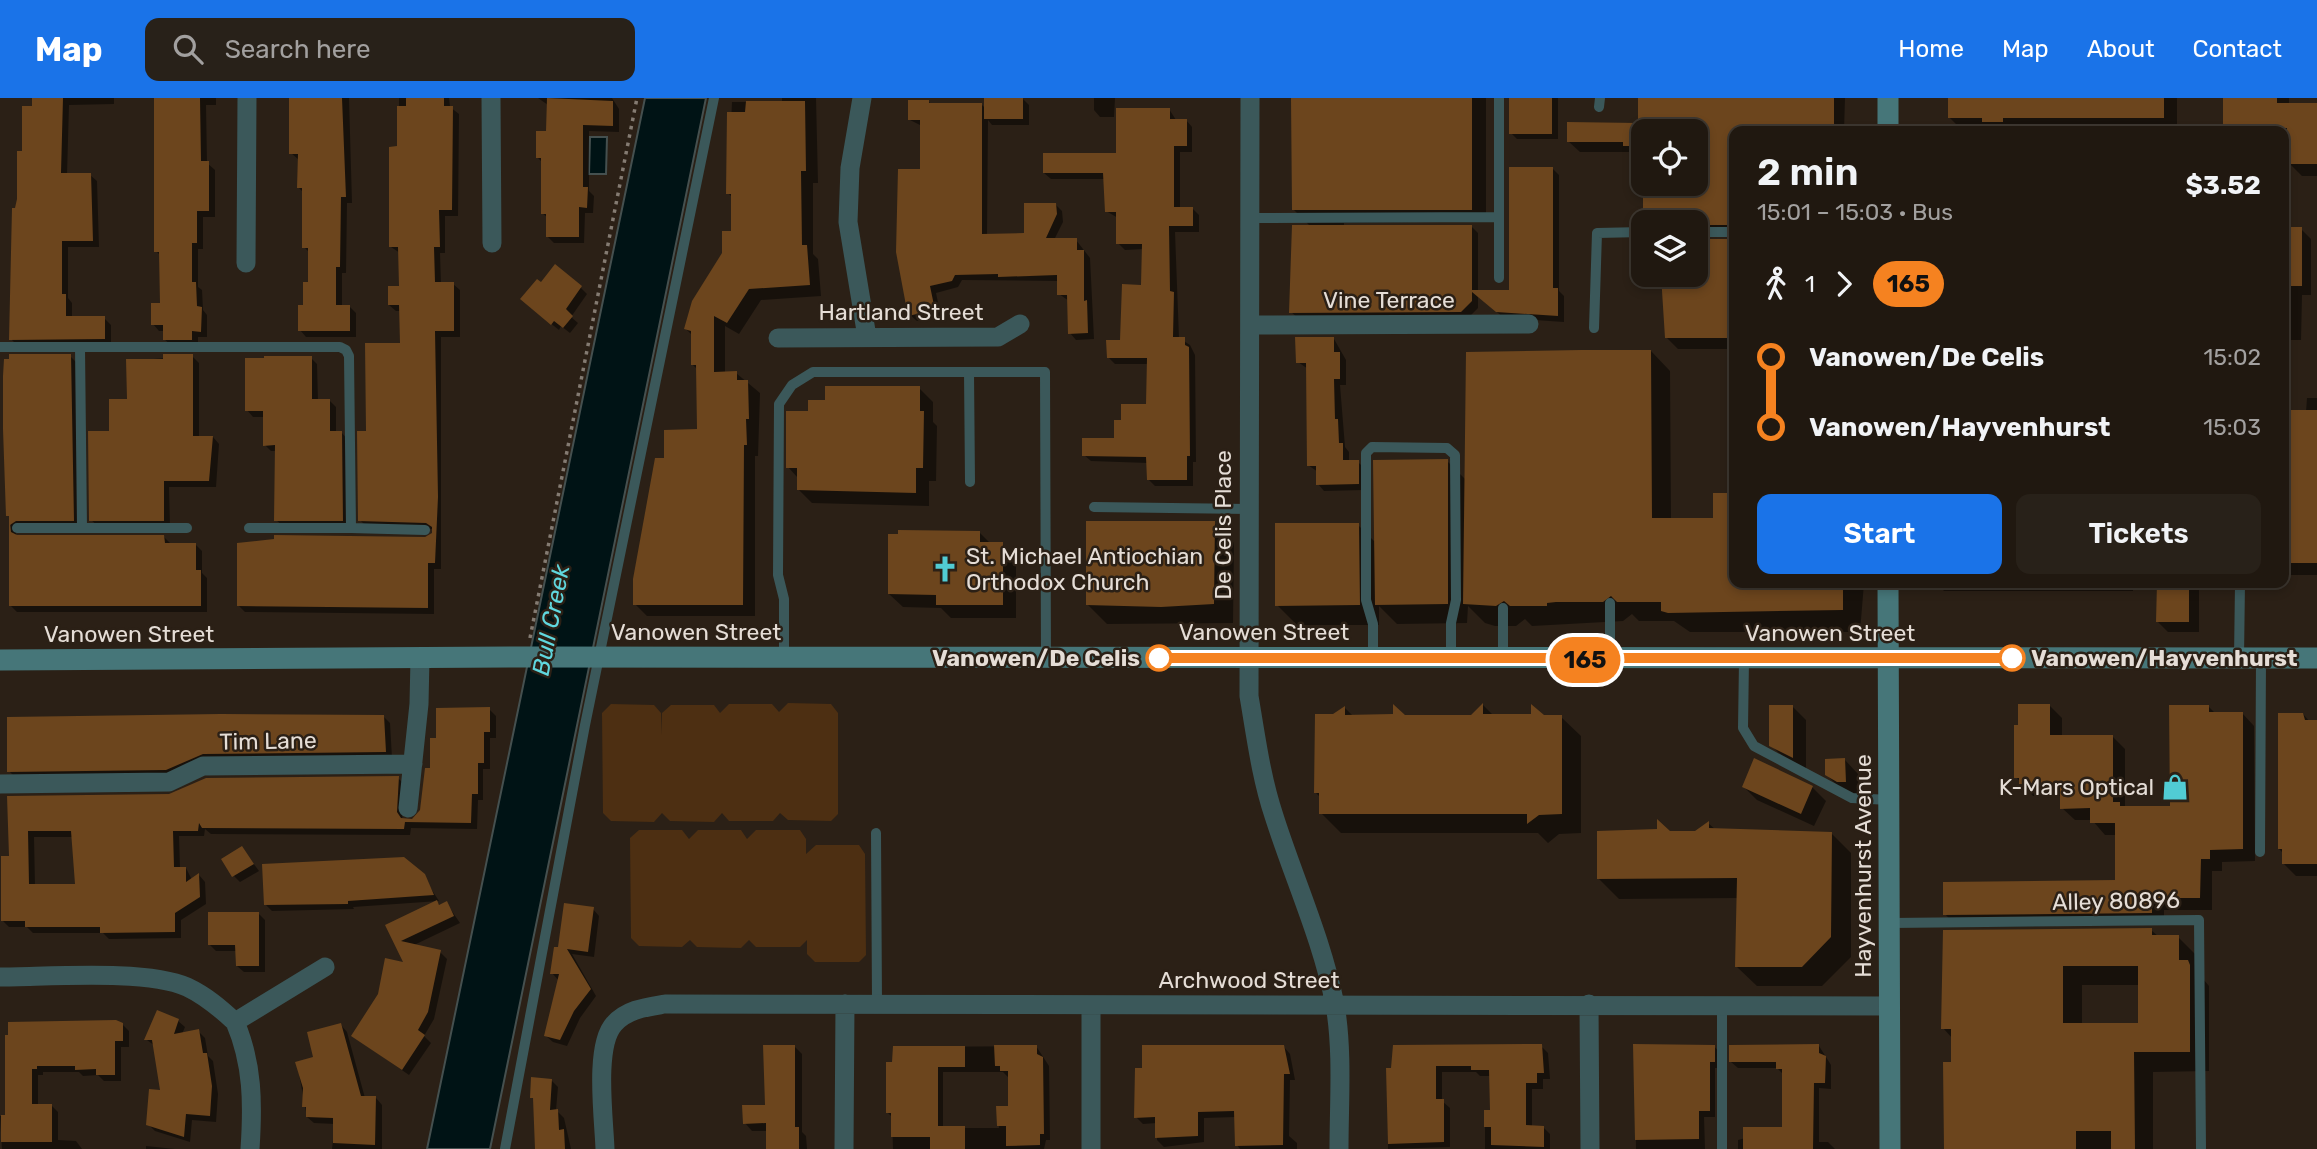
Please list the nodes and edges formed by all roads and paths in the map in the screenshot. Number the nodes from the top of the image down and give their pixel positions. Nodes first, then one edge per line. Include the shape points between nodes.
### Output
1 (247, 98) edge
2 (491, 98) edge
3 (637, 98) edge
4 (714, 98) edge
5 (862, 98) edge
6 (1250, 98) edge
7 (1499, 98) edge
8 (1888, 98) edge
9 (1888, 126) edge
10 (1499, 217) junction
11 (1250, 218) junction
12 (1631, 232) edge
13 (1708, 232) edge
14 (1729, 232) edge
15 (492, 243) dead end
16 (246, 263) dead end
17 (1499, 278) dead end
18 (1020, 324) dead end
19 (1530, 324) dead end
20 (1250, 325) junction
21 (1594, 328) dead end
22 (867, 337) junction
23 (778, 338) dead end
24 (0, 347) edge
25 (80, 348) junction
26 (969, 372) junction
27 (970, 482) dead end
28 (1094, 506) dead end
29 (1248, 509) junction
30 (17, 528) dead end
31 (82, 528) junction
32 (187, 528) dead end
33 (249, 528) dead end
34 (351, 528) junction
35 (425, 530) dead end
36 (1888, 588) edge
37 (2240, 588) edge
38 (1609, 603) dead end
39 (1503, 608) dead end
40 (527, 657) junction
41 (1248, 657) junction
42 (599, 658) junction
43 (784, 658) junction
44 (2239, 658) junction
45 (2261, 658) junction
46 (2317, 658) edge
47 (420, 659) junction
48 (1046, 659) junction
49 (1373, 659) junction
50 (1451, 659) junction
51 (1503, 659) junction
52 (1888, 659) junction
53 (0, 660) edge
54 (1609, 660) junction
55 (1744, 660) junction
56 (413, 764) junction
57 (0, 784) edge
58 (1888, 800) junction
59 (408, 808) dead end
60 (876, 833) dead end
61 (2260, 852) dead end
62 (1889, 923) junction
63 (325, 967) dead end
64 (0, 977) edge
65 (845, 1004) junction
66 (877, 1004) junction
67 (1091, 1004) junction
68 (1335, 1004) junction
69 (1590, 1004) junction
70 (1722, 1004) junction
71 (1889, 1006) junction
72 (235, 1022) junction
73 (250, 1149) edge
74 (505, 1149) edge
75 (605, 1149) edge
76 (844, 1149) edge
77 (1091, 1149) edge
78 (1339, 1149) edge
79 (1590, 1149) edge
80 (1722, 1149) edge
81 (1890, 1149) edge
82 (2200, 1149) edge

1 - 16 street
2 - 15 street
3 - 40 path
4 - 42 lane
5 - 22 street via 850,168 848,222
6 - 11 street, De Celis Place
7 - 10 lane
8 - 9 main road
10 - 11 lane
10 - 17 lane
11 - 20 street, De Celis Place
12 - 21 lane via 1597,233
13 - 14 lane
18 - 22 street, Hartland Street via 998,337
19 - 20 street, Vine Terrace
20 - 29 street, De Celis Place
22 - 23 street, Hartland Street
24 - 25 lane
25 - 31 lane
25 - 34 lane via 346,350
26 - 27 lane
26 - 43 lane via 813,372 792,385 779,404 778,575 784,599
26 - 48 lane via 1045,372
28 - 29 lane
29 - 41 street, De Celis Place
30 - 31 lane
31 - 32 lane
33 - 34 lane
34 - 35 lane
36 - 52 main road, Hayvenhurst Avenue
37 - 44 lane
38 - 54 lane
39 - 51 lane
40 - 42 main road, Vanowen Street
40 - 47 main road, Vanowen Street
41 - 48 main road, Vanowen Street
41 - 49 main road, Vanowen Street
41 - 68 street, De Celis Place via 1261,771 1309,909
42 - 43 main road, Vanowen Street
42 - 74 lane
43 - 48 main road, Vanowen Street
44 - 45 main road, Vanowen Street
44 - 52 main road, Vanowen Street
45 - 46 main road, Vanowen Street
45 - 61 lane
47 - 53 main road, Vanowen Street
47 - 56 street
49 - 50 main road, Vanowen Street
49 - 50 lane via 1373,624 1366,600 1366,453 1372,447 1447,449 1455,455 1456,600
50 - 51 main road, Vanowen Street
51 - 54 main road, Vanowen Street
52 - 55 main road, Vanowen Street
52 - 58 main road, Hayvenhurst Avenue
54 - 55 main road, Vanowen Street
55 - 58 lane via 1743,728 1754,746 1852,798
56 - 57 street, Tim Lane via 203,766 169,782
56 - 59 street
58 - 62 main road, Hayvenhurst Avenue
60 - 66 lane
62 - 71 main road, Hayvenhurst Avenue
62 - 82 lane, Alley 80896 via 2199,920
63 - 72 street
64 - 72 street via 151,978 185,986
65 - 66 street, Archwood Street
65 - 75 street, Archwood Street via 665,1004 634,1009 613,1024 603,1054
65 - 76 street
66 - 67 street, Archwood Street
67 - 68 street, Archwood Street
67 - 77 street
68 - 69 street, Archwood Street
68 - 78 street, De Celis Place
69 - 70 street, Archwood Street
69 - 79 street
70 - 71 street, Archwood Street
70 - 80 lane
71 - 81 main road, Hayvenhurst Avenue
72 - 73 street via 248,1060 253,1109

